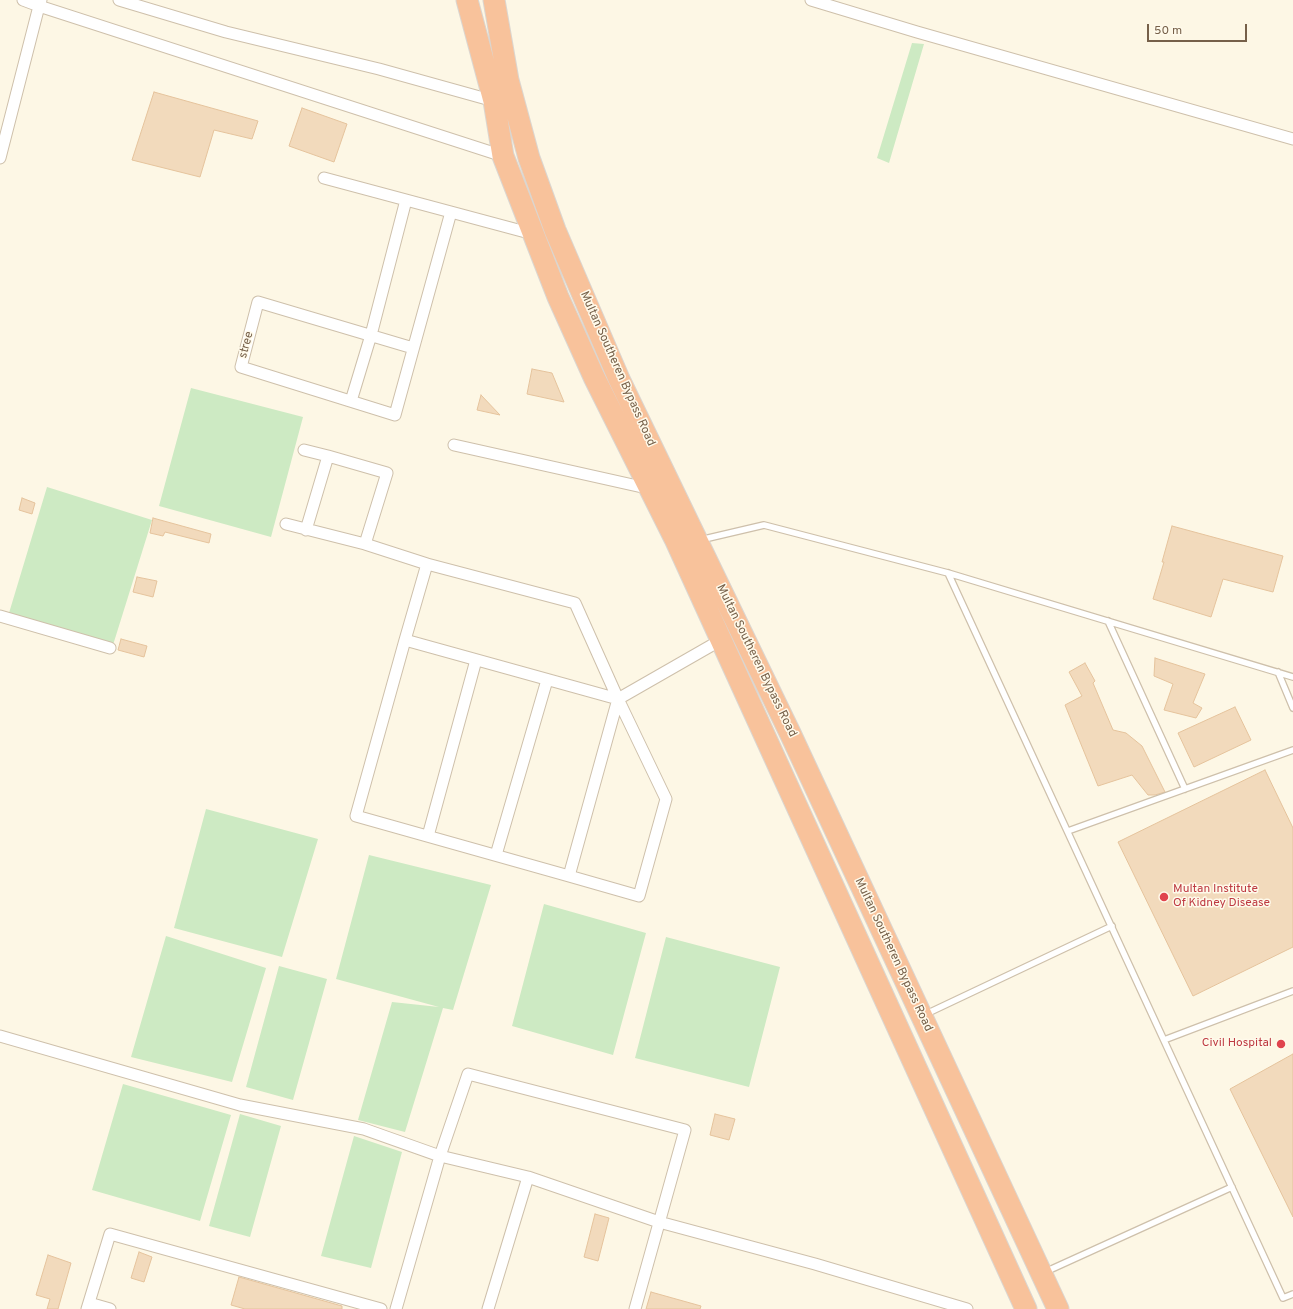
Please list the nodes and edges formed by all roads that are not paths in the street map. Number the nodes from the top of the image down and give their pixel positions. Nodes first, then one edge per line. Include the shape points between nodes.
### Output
1 (23, 0) edge
2 (119, 0) edge
3 (467, 0) edge
4 (494, 0) edge
5 (811, 0) edge
6 (40, 3) edge
7 (494, 101) junction
8 (1293, 139) edge
9 (503, 156) junction
10 (0, 158) edge
11 (324, 178) dead end
12 (406, 200) junction
13 (450, 212) junction
14 (533, 234) junction
15 (371, 335) junction
16 (413, 348) junction
17 (351, 401) junction
18 (454, 446) dead end
19 (304, 450) dead end
20 (328, 456) junction
21 (651, 489) junction
22 (286, 524) dead end
23 (306, 530) junction
24 (697, 541) junction
25 (365, 544) junction
26 (427, 564) junction
27 (948, 573) junction
28 (0, 616) edge
29 (1108, 621) junction
30 (405, 640) junction
31 (721, 640) junction
32 (110, 648) dead end
33 (476, 660) junction
34 (1278, 672) junction
35 (1293, 677) edge
36 (547, 680) junction
37 (618, 699) junction
38 (1293, 708) edge
39 (1293, 750) edge
40 (1185, 789) junction
41 (1068, 831) junction
42 (428, 836) junction
43 (496, 855) junction
44 (569, 876) junction
45 (1112, 926) junction
46 (1293, 991) edge
47 (922, 1016) junction
48 (0, 1036) edge
49 (1164, 1040) junction
50 (440, 1156) junction
51 (528, 1177) junction
52 (1232, 1187) junction
53 (659, 1222) junction
54 (1041, 1274) junction
55 (1293, 1294) edge
56 (88, 1306) edge
57 (110, 1309) edge
58 (381, 1309) edge
59 (396, 1309) edge
60 (488, 1309) edge
61 (635, 1309) edge
62 (967, 1309) edge
63 (1026, 1309) edge
64 (1058, 1309) edge

1 - 6 street
2 - 7 street via 226,32 380,69
3 - 7 highway, Multan Southeren Bypass Road
4 - 24 highway, Multan Southeren Bypass Road via 508,80 529,158 552,223 619,379
5 - 8 street
6 - 9 street
6 - 10 street
7 - 9 highway, Multan Southeren Bypass Road
9 - 14 highway, Multan Southeren Bypass Road
11 - 12 street
12 - 13 street
12 - 15 street
13 - 14 street
13 - 16 street, stree
14 - 21 highway, Multan Southeren Bypass Road via 594,377
15 - 16 street, stree
15 - 17 street
15 - 17 street, stree via 258,302 241,367
16 - 17 street, stree via 395,415
18 - 21 street
19 - 20 street
20 - 23 street
20 - 25 street via 386,473
21 - 31 highway, Multan Southeren Bypass Road
22 - 23 street
23 - 25 street
24 - 27 lane via 764,525
24 - 47 highway, Multan Southeren Bypass Road
25 - 26 street
26 - 30 street
26 - 37 street via 574,603
27 - 29 lane
27 - 41 lane
28 - 32 street
29 - 34 lane
29 - 40 lane
30 - 33 street
30 - 42 street via 356,816
31 - 37 street
31 - 63 highway, Multan Southeren Bypass Road
33 - 36 street
33 - 42 street
34 - 35 lane
34 - 38 lane
36 - 37 street
36 - 43 street
37 - 44 street
37 - 44 street via 666,799 658,829 639,896
39 - 40 lane
40 - 41 lane
41 - 45 lane
42 - 43 street
43 - 44 street
45 - 47 lane
45 - 49 lane
46 - 49 lane
47 - 54 highway, Multan Southeren Bypass Road
48 - 50 street via 240,1105 364,1129
49 - 52 lane
50 - 51 street
50 - 53 street via 468,1074 685,1130
50 - 59 street
51 - 53 street
51 - 60 street
52 - 54 lane
52 - 55 lane via 1283,1298
53 - 61 street
53 - 62 street via 816,1264
54 - 64 highway, Multan Southeren Bypass Road
56 - 57 street
56 - 58 street via 110,1234

